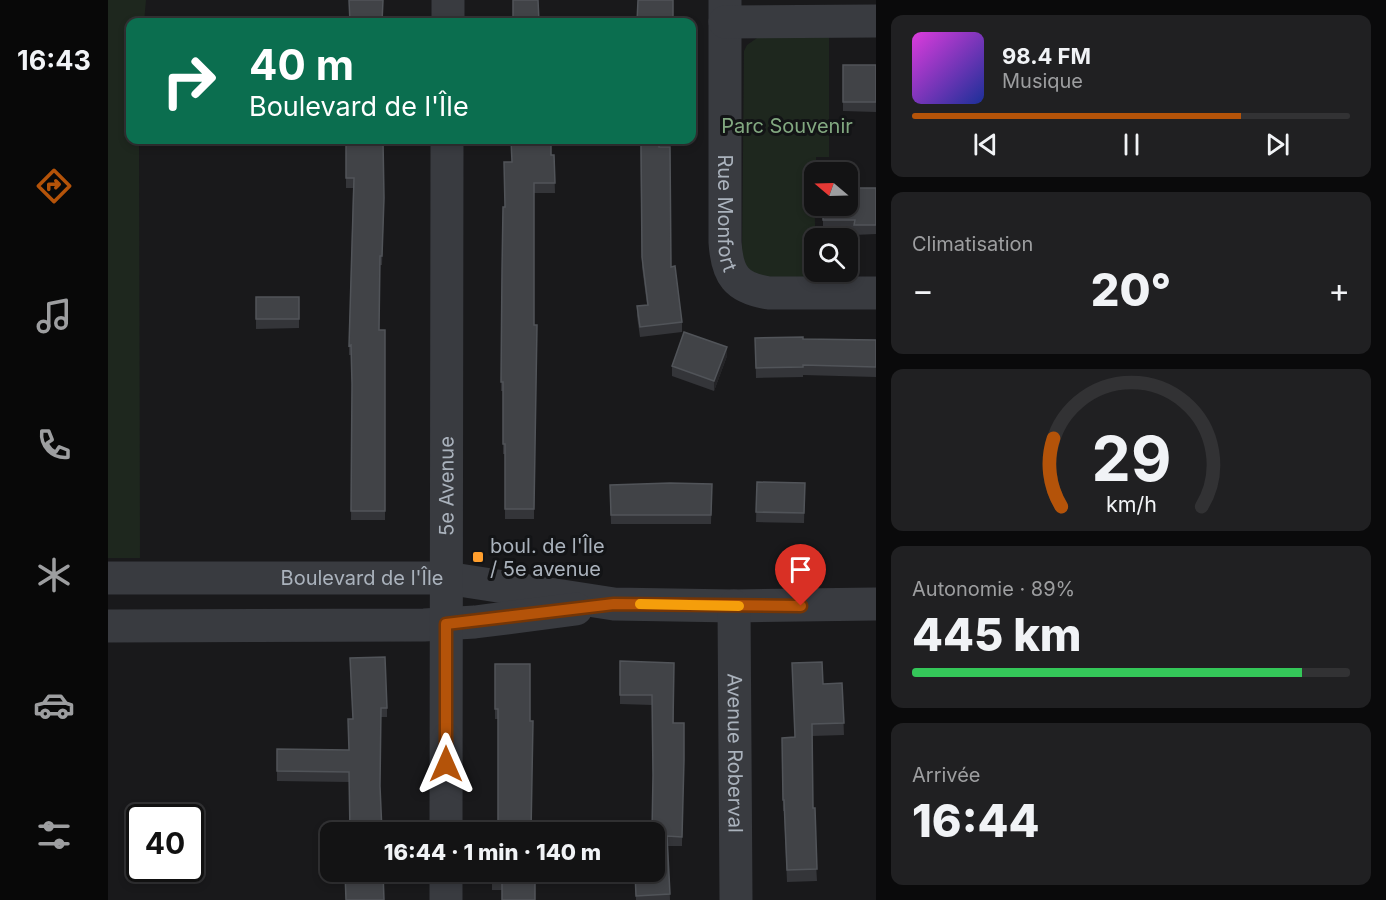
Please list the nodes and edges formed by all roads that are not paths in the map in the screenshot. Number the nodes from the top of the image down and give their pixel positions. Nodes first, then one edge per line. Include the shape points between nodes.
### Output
1 (448, 0) edge
2 (725, 11) edge
3 (448, 18) edge
4 (876, 21) edge
5 (447, 144) edge
6 (876, 293) edge
7 (108, 578) edge
8 (446, 578) junction
9 (614, 604) junction
10 (876, 604) edge
11 (734, 606) junction
12 (446, 624) junction
13 (108, 626) edge
14 (446, 822) edge
15 (446, 882) edge
16 (446, 900) edge
17 (736, 900) edge

1 - 3 street
2 - 4 street
2 - 6 street, Rue Monfort via 725,242 732,274 752,291
5 - 8 street, 5e Avenue
7 - 8 street, Boulevard de l'Île
8 - 9 street, Boulevard de l'Île
8 - 12 street, 5e Avenue
9 - 11 street, Boulevard de l'Île
9 - 12 street, Boulevard de l'Île
10 - 11 street, Boulevard de l'Île
11 - 17 street, Avenue Roberval
12 - 13 street, Boulevard de l'Île
12 - 14 street, 5e Avenue
15 - 16 street

